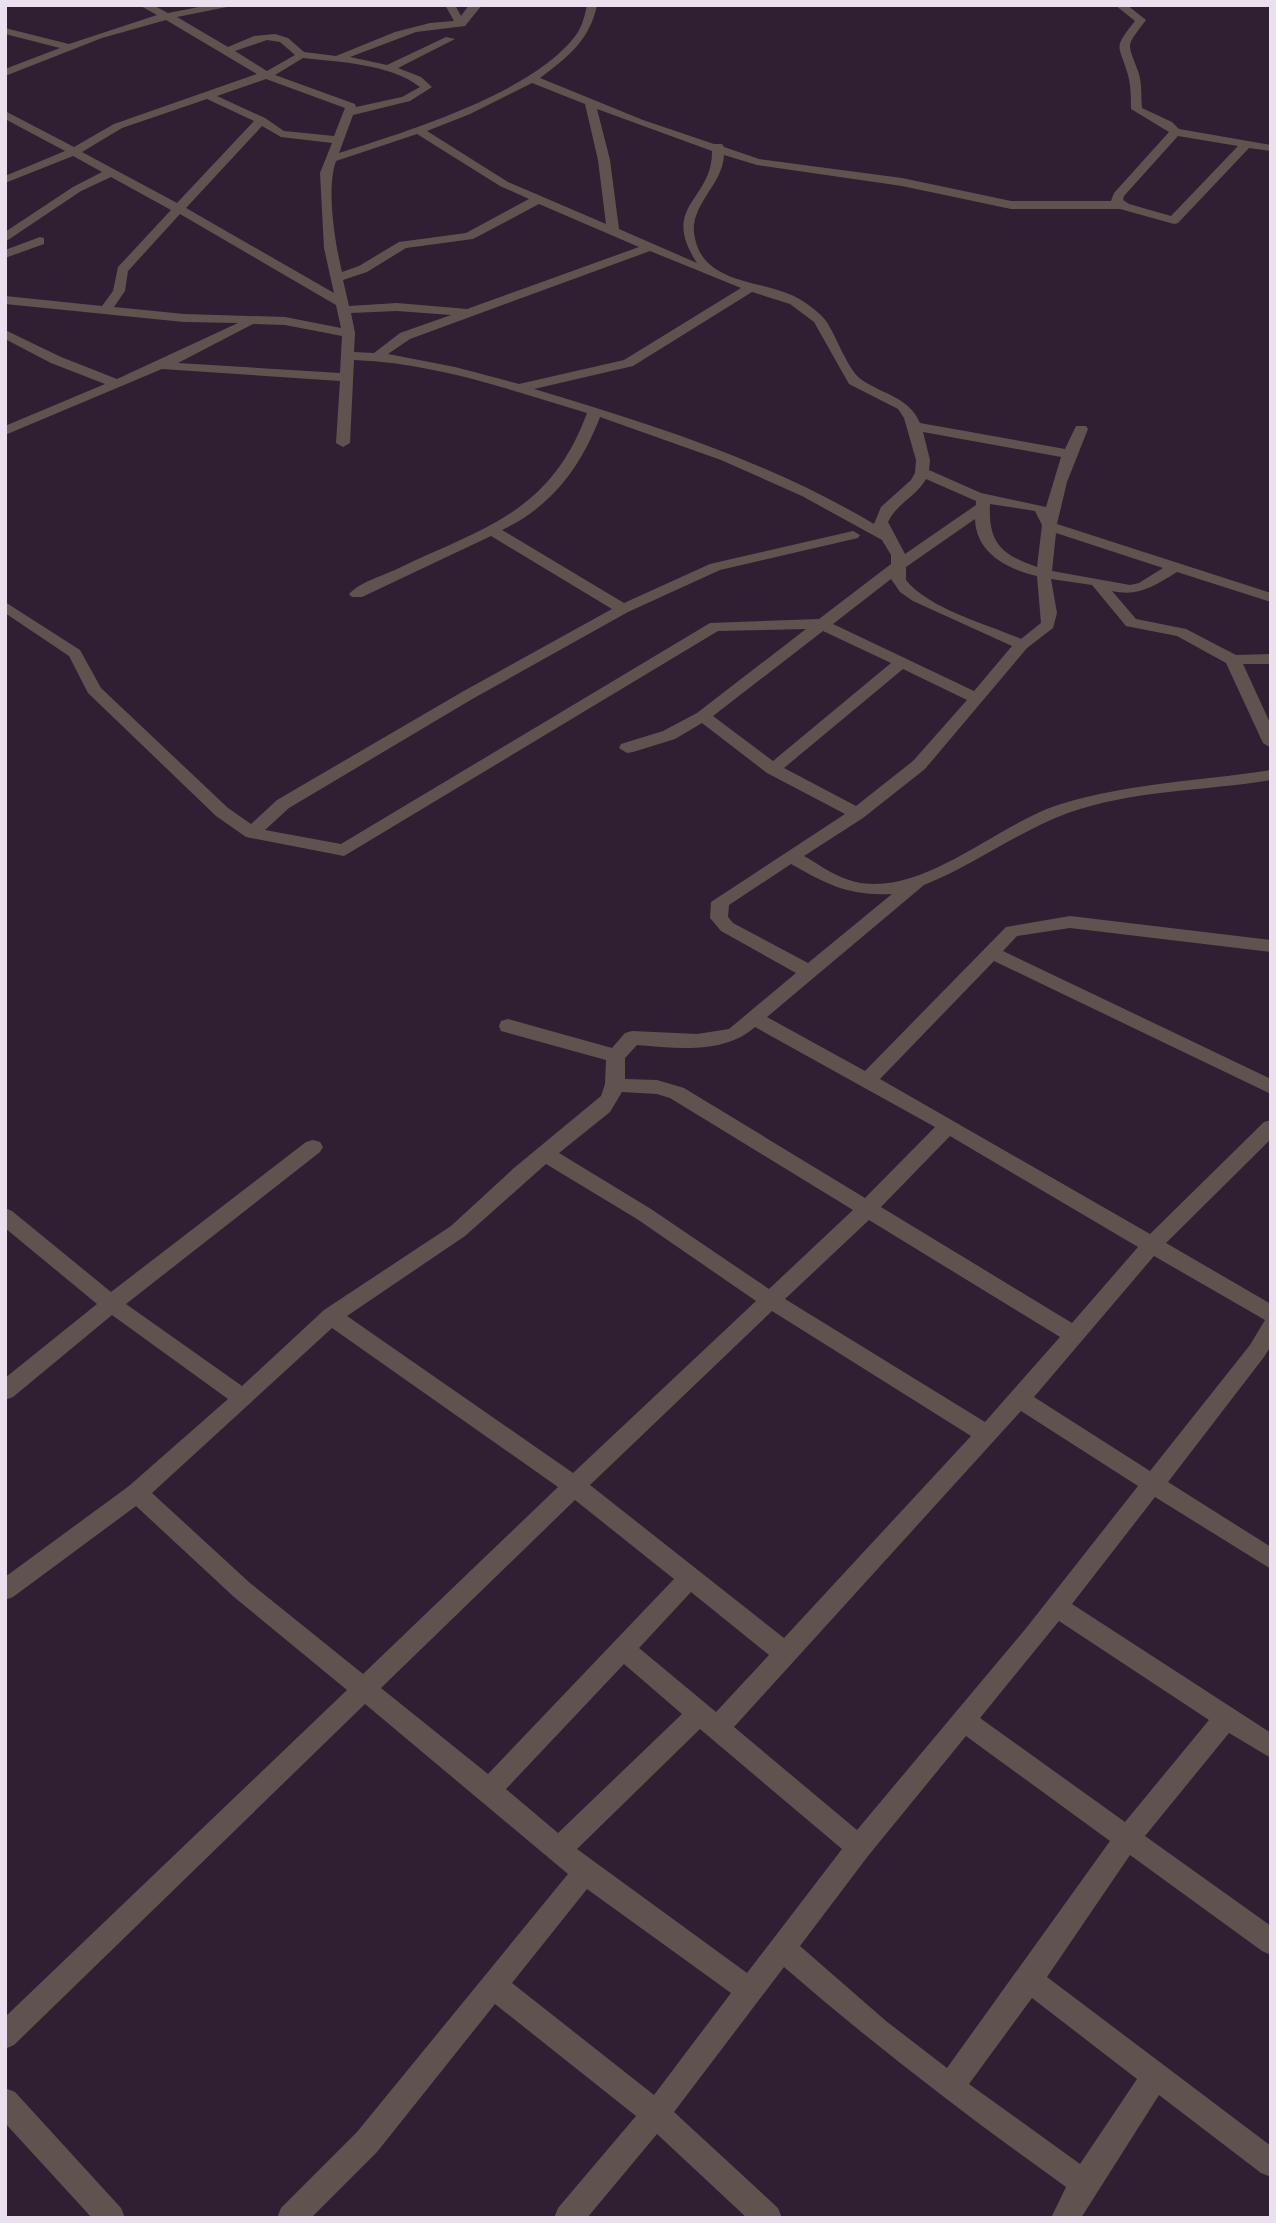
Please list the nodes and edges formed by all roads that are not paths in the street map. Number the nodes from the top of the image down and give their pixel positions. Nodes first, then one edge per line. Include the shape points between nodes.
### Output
1 (144, 5) edge
2 (232, 5) edge
3 (450, 5) edge
4 (477, 5) edge
5 (592, 5) edge
6 (1120, 5) edge
7 (167, 16) junction
8 (461, 24) junction
9 (420, 29) junction
10 (5, 31) edge
11 (70, 47) junction
12 (227, 51) junction
13 (302, 55) junction
14 (338, 58) junction
15 (386, 69) junction
16 (5, 73) edge
17 (266, 75) junction
18 (530, 78) junction
19 (209, 96) junction
20 (590, 103) junction
21 (351, 112) junction
22 (5, 114) edge
23 (261, 120) junction
24 (418, 130) junction
25 (1175, 132) junction
26 (340, 140) junction
27 (1246, 144) junction
28 (718, 146) junction
29 (1271, 148) edge
30 (75, 151) junction
31 (331, 159) junction
32 (113, 171) junction
33 (5, 180) edge
34 (539, 199) junction
35 (1122, 205) junction
36 (179, 211) junction
37 (613, 231) junction
38 (5, 238) edge
39 (40, 241) dead end
40 (650, 247) junction
41 (6, 253) edge
42 (708, 271) junction
43 (335, 279) junction
44 (751, 287) junction
45 (5, 300) edge
46 (343, 306) junction
47 (105, 311) junction
48 (468, 313) junction
49 (255, 320) junction
50 (349, 333) junction
51 (5, 334) edge
52 (349, 356) junction
53 (378, 356) junction
54 (159, 366) junction
55 (348, 378) junction
56 (118, 384) junction
57 (521, 388) junction
58 (595, 411) junction
59 (914, 426) junction
60 (1081, 429) dead end
61 (5, 431) edge
62 (343, 443) dead end
63 (1067, 454) junction
64 (923, 473) junction
65 (982, 503) junction
66 (1050, 526) junction
67 (492, 530) junction
68 (853, 536) dead end
69 (886, 537) junction
70 (1173, 568) junction
71 (897, 569) junction
72 (1044, 575) junction
73 (1097, 582) junction
74 (357, 594) dead end
75 (1271, 598) edge
76 (5, 606) edge
77 (623, 609) junction
78 (821, 624) junction
79 (1022, 645) junction
80 (1271, 659) edge
81 (1233, 660) junction
82 (902, 663) junction
83 (976, 698) junction
84 (703, 716) junction
85 (1271, 743) edge
86 (627, 748) dead end
87 (773, 769) junction
88 (1271, 775) edge
89 (857, 814) junction
90 (252, 833) junction
91 (792, 858) junction
92 (920, 879) junction
93 (1271, 946) edge
94 (993, 953) junction
95 (810, 972) junction
96 (756, 1018) junction
97 (508, 1026) dead end
98 (616, 1056) junction
99 (867, 1081) junction
100 (616, 1085) junction
101 (1271, 1087) edge
102 (948, 1126) junction
103 (1271, 1127) edge
104 (313, 1147) dead end
105 (547, 1155) junction
106 (866, 1210) junction
107 (5, 1216) edge
108 (1151, 1246) junction
109 (772, 1301) junction
110 (111, 1304) junction
111 (1271, 1314) edge
112 (331, 1316) junction
113 (1271, 1327) edge
114 (1074, 1335) junction
115 (1264, 1355) edge
116 (5, 1391) edge
117 (243, 1398) junction
118 (1019, 1399) junction
119 (985, 1433) junction
120 (1151, 1483) junction
121 (574, 1486) junction
122 (137, 1493) junction
123 (1271, 1559) edge
124 (690, 1578) junction
125 (5, 1590) edge
126 (1056, 1606) junction
127 (623, 1649) junction
128 (785, 1653) junction
129 (364, 1692) junction
130 (1227, 1717) junction
131 (709, 1719) junction
132 (963, 1720) junction
133 (1271, 1747) edge
134 (489, 1790) junction
135 (1127, 1838) junction
136 (859, 1847) junction
137 (558, 1850) junction
138 (585, 1872) junction
139 (1271, 1942) edge
140 (781, 1947) junction
141 (1029, 1980) junction
142 (494, 1986) junction
143 (749, 1990) junction
144 (5, 2036) edge
145 (1155, 2076) junction
146 (950, 2087) junction
147 (5, 2102) edge
148 (656, 2114) junction
149 (1271, 2163) edge
150 (1084, 2183) junction
151 (108, 2217) edge
152 (290, 2218) edge
153 (568, 2218) edge
154 (768, 2218) edge
155 (1065, 2218) edge

1 - 7 street
2 - 7 street
3 - 8 street
4 - 8 street
5 - 18 street via 581,37
6 - 25 street via 1141,20 1126,38 1123,51 1134,76 1137,109 1172,126
7 - 11 street
7 - 12 street
8 - 9 street via 438,23
9 - 14 street
9 - 15 street via 450,39
10 - 11 street
11 - 16 street
12 - 13 street via 274,36 289,40
12 - 17 street
13 - 14 street
13 - 17 street
14 - 15 street
15 - 21 street via 427,87 406,99
17 - 19 street
17 - 21 street via 349,104
18 - 20 street
18 - 24 street
19 - 23 street
19 - 30 street via 118,126
20 - 28 street
20 - 37 street via 604,160
21 - 26 street
22 - 30 street
23 - 26 street via 281,134
23 - 36 street
24 - 31 street
24 - 34 street via 504,184
25 - 27 street
25 - 35 street via 1117,197
26 - 31 street
27 - 29 street
27 - 35 street via 1174,220
28 - 35 street via 757,162 902,182 1011,205
28 - 42 street via 719,168 688,222 688,233
30 - 32 street
30 - 33 street
31 - 43 street via 326,173 328,236
32 - 36 street
32 - 38 street via 76,189
34 - 37 street
34 - 43 street via 477,232 446,241 403,245 363,269
36 - 46 street via 250,247
36 - 47 street via 122,270 119,291
37 - 40 street
39 - 41 street
40 - 42 street
40 - 48 street
42 - 44 street
43 - 46 street
44 - 57 street via 628,363
44 - 59 street via 807,309 827,331 853,381 903,406
45 - 47 street
46 - 48 street
46 - 50 street
47 - 49 street
48 - 53 street via 405,335
49 - 50 street
49 - 54 street
50 - 52 street
51 - 56 street
52 - 53 street
52 - 55 street
53 - 57 street via 438,365
54 - 55 street
54 - 56 street
55 - 62 street
56 - 61 street
57 - 58 street
58 - 67 street via 584,443 556,486 537,504
58 - 69 street via 761,470
59 - 63 street
59 - 64 street via 925,460
60 - 63 street
63 - 66 street
64 - 65 street
64 - 69 street via 882,517
65 - 66 street via 1040,508
65 - 71 street
65 - 72 street via 984,533 999,555
66 - 70 street
66 - 72 street
67 - 74 street
67 - 77 street
68 - 77 street via 715,567
69 - 71 street via 897,552
70 - 73 street via 1134,589
70 - 75 street
71 - 78 street
71 - 79 street via 897,579 913,596
72 - 73 street
72 - 79 street via 1048,625
73 - 81 street via 1131,623 1181,632
76 - 90 street via 75,653 94,690 222,812
77 - 90 street via 283,804
78 - 82 street
78 - 84 street
78 - 90 street via 715,626 344,850
79 - 83 street
80 - 81 street
81 - 85 street
82 - 83 street
82 - 87 street
83 - 89 street via 919,765
84 - 86 street via 668,735
84 - 87 street
87 - 89 street
88 - 92 street via 1063,808
89 - 91 street
91 - 92 street via 864,889
91 - 95 street via 724,898 717,913 727,927
92 - 95 street
93 - 94 street via 1070,922 1012,931
94 - 99 street
94 - 101 street
95 - 96 street
96 - 98 street via 720,1039 632,1038
96 - 99 street
97 - 98 street
98 - 100 street
99 - 102 street
100 - 105 street via 603,1108
100 - 106 street via 677,1093
102 - 106 street
102 - 108 street
103 - 108 street
104 - 110 street
105 - 109 street
105 - 112 street via 457,1231
106 - 109 street
106 - 114 street
107 - 110 street
108 - 111 street
108 - 114 street
109 - 119 street
109 - 121 street
110 - 116 street
110 - 117 street
112 - 117 street
112 - 121 street
113 - 115 street
114 - 118 street
115 - 120 street
117 - 122 street
118 - 119 street
118 - 120 street
119 - 128 street
120 - 123 street
120 - 126 street
121 - 124 street
121 - 129 street
122 - 125 street
122 - 129 street via 242,1590
124 - 127 street
124 - 128 street
126 - 130 street
126 - 132 street
127 - 131 street
127 - 134 street
128 - 131 street
129 - 134 street
129 - 144 street
130 - 133 street
130 - 135 street
131 - 136 street
131 - 137 street via 639,1774
132 - 135 street
132 - 136 street
134 - 137 street
135 - 139 street
135 - 141 street
136 - 140 street
137 - 138 street
138 - 142 street
138 - 143 street
140 - 143 street
140 - 146 street
141 - 145 street
141 - 146 street
142 - 148 street
142 - 152 street via 366,2142
143 - 148 street
145 - 149 street
145 - 150 street
146 - 150 street
147 - 151 street
148 - 153 street
148 - 154 street
150 - 155 street

